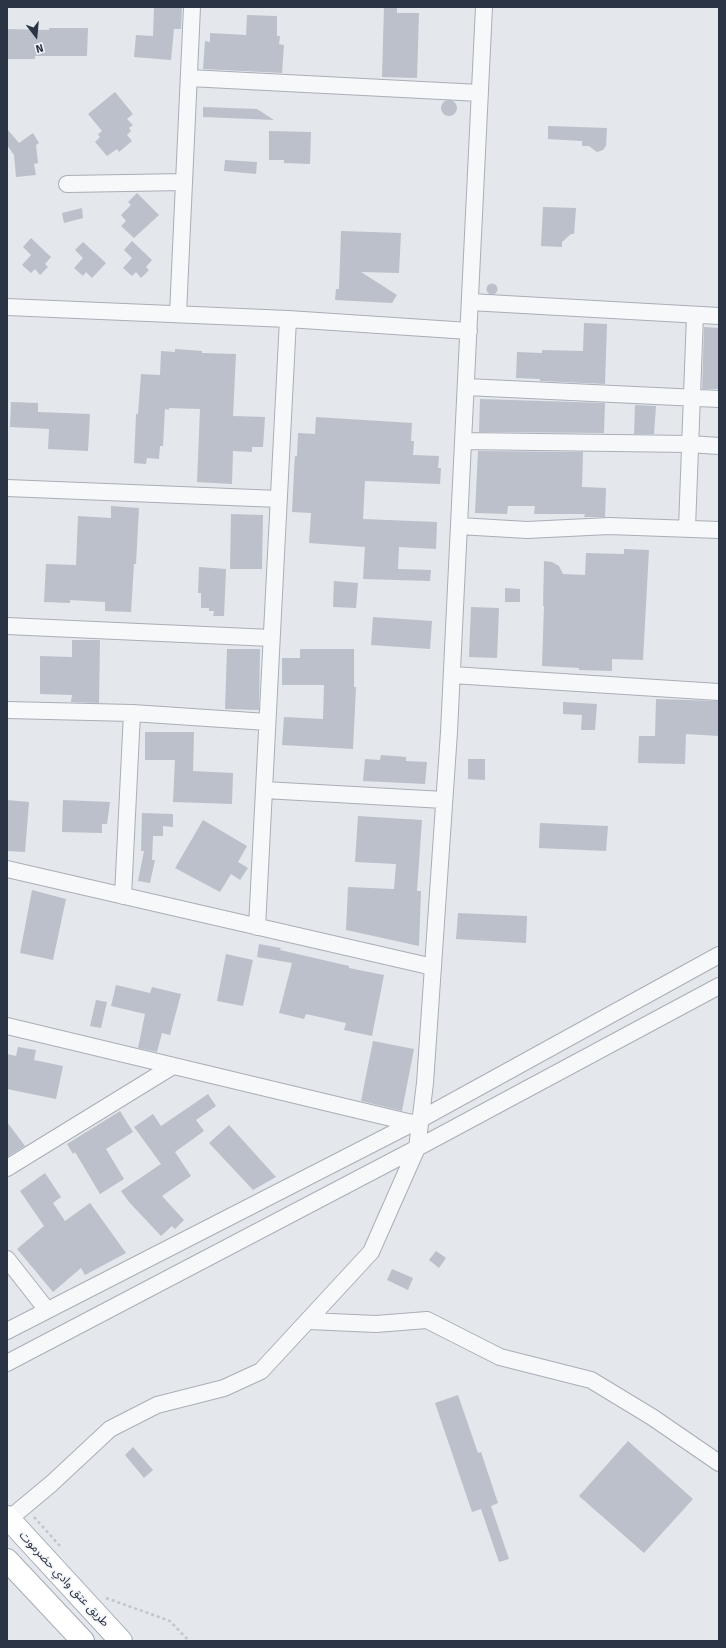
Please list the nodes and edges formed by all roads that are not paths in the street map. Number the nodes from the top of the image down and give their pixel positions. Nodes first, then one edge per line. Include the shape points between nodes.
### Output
1 (192, 7) edge
2 (484, 7) edge
3 (189, 78) junction
4 (480, 93) junction
5 (184, 182) junction
6 (67, 184) dead end
7 (470, 302) junction
8 (7, 307) edge
9 (178, 314) junction
10 (694, 315) junction
11 (719, 316) edge
12 (288, 319) junction
13 (469, 331) junction
14 (466, 387) junction
15 (692, 398) junction
16 (719, 400) edge
17 (463, 440) junction
18 (690, 444) junction
19 (719, 446) edge
20 (7, 488) edge
21 (279, 499) junction
22 (459, 526) junction
23 (687, 528) junction
24 (719, 530) edge
25 (7, 626) edge
26 (271, 638) junction
27 (452, 674) junction
28 (719, 692) edge
29 (7, 710) edge
30 (132, 713) junction
31 (267, 722) junction
32 (264, 790) junction
33 (444, 800) junction
34 (7, 869) edge
35 (123, 896) junction
36 (256, 927) junction
37 (719, 954) edge
38 (433, 967) junction
39 (719, 986) edge
40 (7, 1026) edge
41 (173, 1066) junction
42 (416, 1121) junction
43 (417, 1148) junction
44 (7, 1168) edge
45 (7, 1259) edge
46 (47, 1310) junction
47 (309, 1321) junction
48 (7, 1331) edge
49 (7, 1363) edge
50 (719, 1463) edge
51 (14, 1514) edge
52 (7, 1560) edge
53 (83, 1641) edge
54 (121, 1641) edge

1 - 3 street
2 - 4 street
3 - 4 street
3 - 5 street
4 - 7 street
5 - 6 street
5 - 9 street
7 - 10 street
7 - 13 street
8 - 9 street
9 - 12 street
10 - 11 street
10 - 15 street
12 - 13 street
12 - 21 street
13 - 14 street
14 - 15 street
14 - 17 street
15 - 16 street
15 - 18 street
17 - 18 street
17 - 22 street
18 - 19 street
18 - 23 street
20 - 21 street
21 - 26 street
22 - 23 street via 527,530 609,526
22 - 27 street
23 - 24 street
25 - 26 street
26 - 31 street
27 - 28 street
27 - 33 street
29 - 30 street
30 - 31 street
30 - 35 street
31 - 32 street
32 - 33 street
32 - 36 street
33 - 38 street
34 - 35 street
35 - 36 street
36 - 38 street
37 - 42 street
38 - 42 street via 425,1083
39 - 43 street
40 - 41 street
41 - 42 street
41 - 44 street
42 - 43 street
42 - 46 street
43 - 47 street via 371,1252
43 - 49 street
45 - 46 street
46 - 48 street
47 - 50 street via 376,1324 427,1320 500,1357 591,1380 652,1417
47 - 51 street via 261,1372 224,1388 157,1405 110,1429
51 - 54 main road, طريق عتق وادي حضرموت
52 - 53 main road

